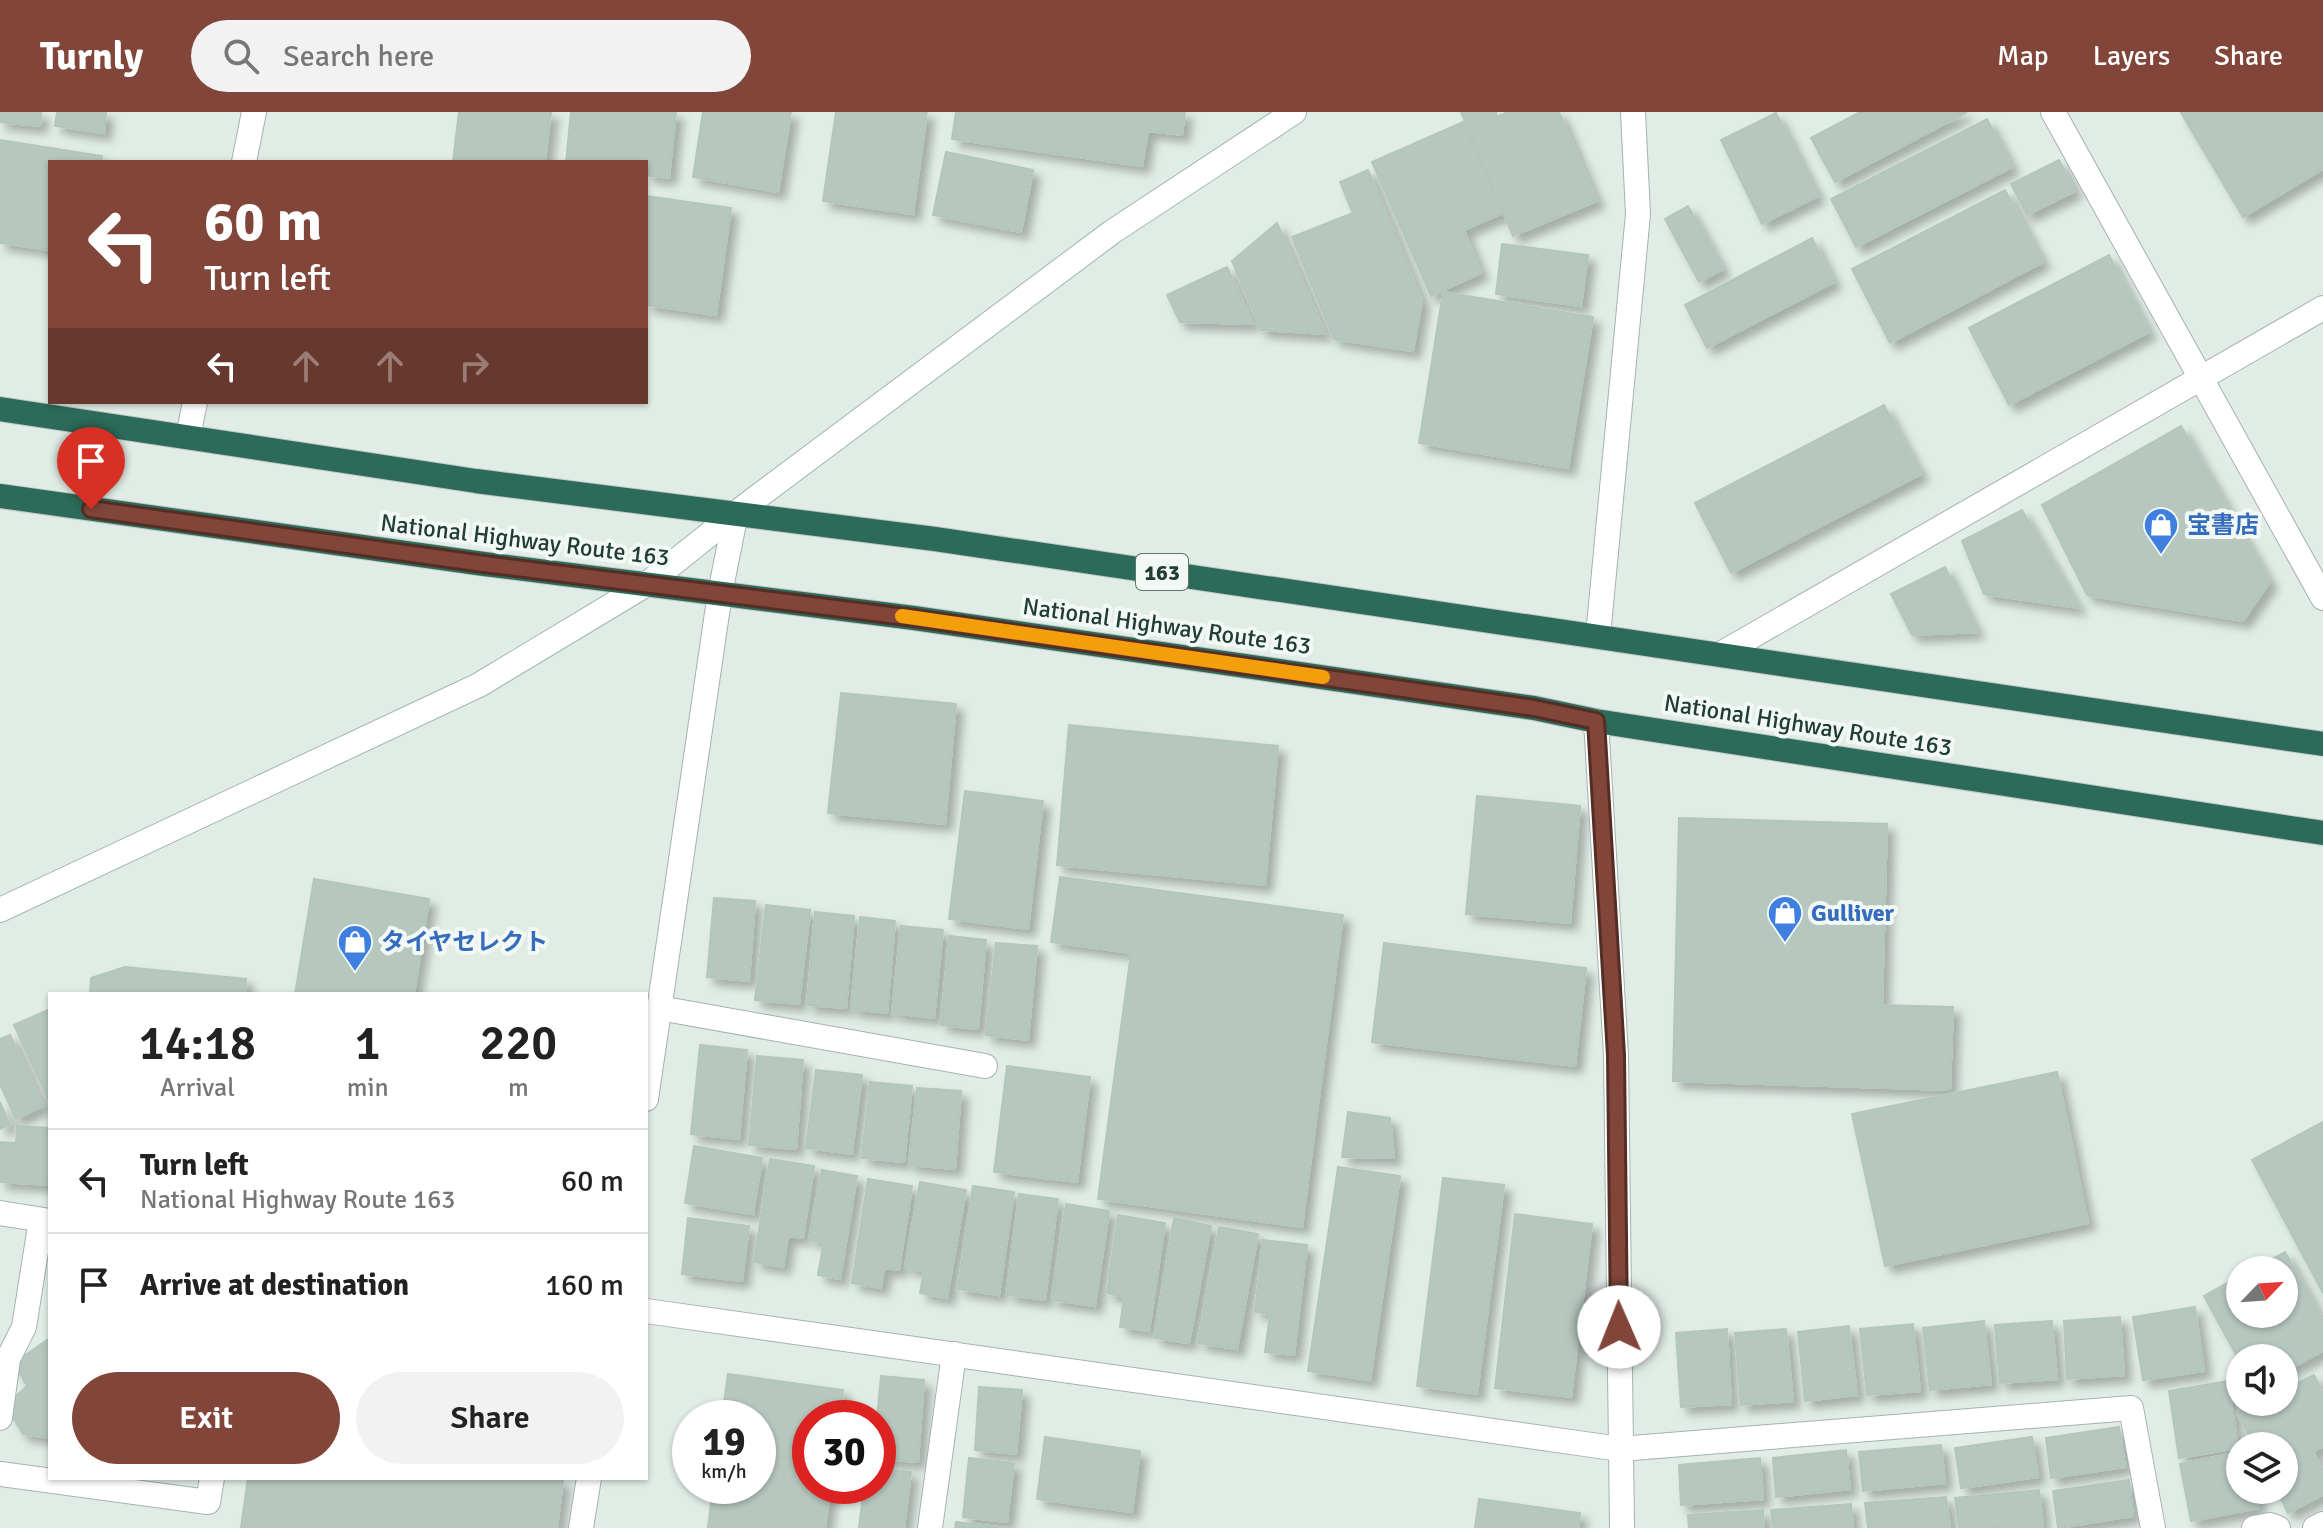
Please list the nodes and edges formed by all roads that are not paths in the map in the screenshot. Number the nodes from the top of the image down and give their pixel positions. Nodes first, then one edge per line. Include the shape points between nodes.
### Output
1 (254, 112) edge
2 (1294, 112) edge
3 (1633, 112) edge
4 (2053, 112) edge
5 (1269, 119) edge
6 (244, 160) edge
7 (2323, 308) edge
8 (2201, 379) junction
9 (195, 404) edge
10 (0, 409) edge
11 (188, 437) junction
12 (0, 496) edge
13 (736, 513) junction
14 (647, 584) junction
15 (720, 593) junction
16 (2323, 598) edge
17 (1598, 636) junction
18 (1719, 655) junction
19 (1596, 721) junction
20 (2323, 744) edge
21 (2323, 833) edge
22 (0, 910) edge
23 (659, 1008) junction
24 (985, 1066) dead end
25 (648, 1085) edge
26 (0, 1213) edge
27 (46, 1221) edge
28 (648, 1311) edge
29 (954, 1354) junction
30 (0, 1418) edge
31 (1620, 1449) junction
32 (0, 1474) edge
33 (212, 1480) edge
34 (589, 1480) edge
35 (2323, 1524) edge
36 (581, 1528) edge
37 (930, 1528) edge
38 (1622, 1528) edge
39 (2153, 1528) edge
40 (2254, 1528) edge
41 (2278, 1528) edge
42 (2315, 1528) edge

1 - 6 street
2 - 5 street
3 - 17 street via 1638,214
4 - 8 street
5 - 13 street
7 - 8 street
8 - 16 street
8 - 18 street
9 - 11 street
10 - 11 highway, 163
11 - 13 highway, 163 via 476,481
12 - 14 highway, National Highway Route 163
13 - 14 street
13 - 15 street
13 - 17 highway, 163
14 - 15 highway, National Highway Route 163
14 - 22 street via 479,685
15 - 19 highway, National Highway Route 163 via 1426,692
15 - 23 street
17 - 18 highway, 163
18 - 20 highway, 163
19 - 21 highway, National Highway Route 163
19 - 31 street via 1616,1055
23 - 24 street
23 - 25 street
26 - 27 street
27 - 30 street via 24,1327 8,1359
28 - 29 street
29 - 31 street
29 - 37 street
31 - 38 street
31 - 39 street via 2131,1408
32 - 33 street via 208,1502
34 - 36 street
35 - 42 street
40 - 41 street

